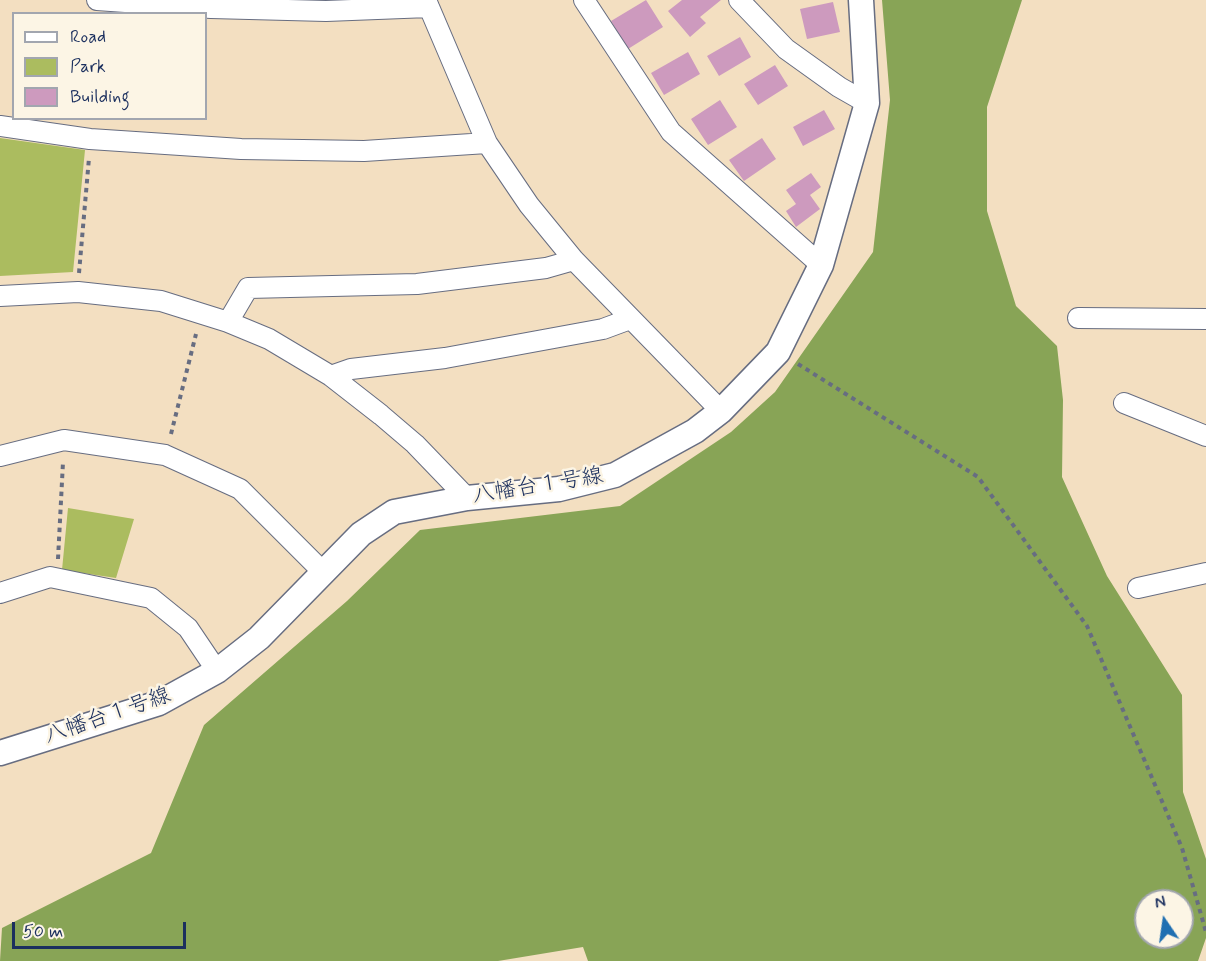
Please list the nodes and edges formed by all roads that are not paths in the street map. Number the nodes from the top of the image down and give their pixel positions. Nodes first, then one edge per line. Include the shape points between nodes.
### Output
1 (97, 0) edge
2 (584, 0) edge
3 (739, 0) edge
4 (861, 0) edge
5 (427, 4) edge
6 (867, 103) junction
7 (0, 126) edge
8 (487, 143) junction
9 (574, 260) junction
10 (821, 265) junction
11 (0, 296) edge
12 (1078, 318) dead end
13 (630, 319) junction
14 (1206, 319) edge
15 (228, 321) junction
16 (331, 376) junction
17 (1124, 403) dead end
18 (721, 411) junction
19 (1206, 436) edge
20 (0, 456) edge
21 (467, 498) junction
22 (323, 572) junction
23 (1206, 573) edge
24 (1138, 588) dead end
25 (0, 593) edge
26 (217, 671) junction
27 (0, 753) edge

1 - 5 street via 326,11
2 - 10 street via 671,132
3 - 6 street via 786,49
4 - 6 street, 八幡台１号線
5 - 8 street
6 - 10 street, 八幡台１号線
7 - 8 street via 90,139 275,150 364,151
8 - 9 street via 529,205
9 - 13 street
9 - 15 street via 546,268 417,284 248,288
10 - 18 street, 八幡台１号線 via 778,352
11 - 15 street via 78,292 161,301
12 - 14 street
13 - 16 street via 603,329 445,358 351,369
13 - 18 street
15 - 16 street via 269,339
16 - 21 street via 415,444
17 - 19 street
18 - 21 street, 八幡台１号線 via 695,431 615,475 559,489
20 - 22 street via 64,440 165,455 240,489
21 - 22 street, 八幡台１号線 via 394,512 361,534
22 - 26 street, 八幡台１号線 via 259,638
23 - 24 street
25 - 26 street via 50,578 151,598 188,628
26 - 27 street, 八幡台１号線 via 159,703

